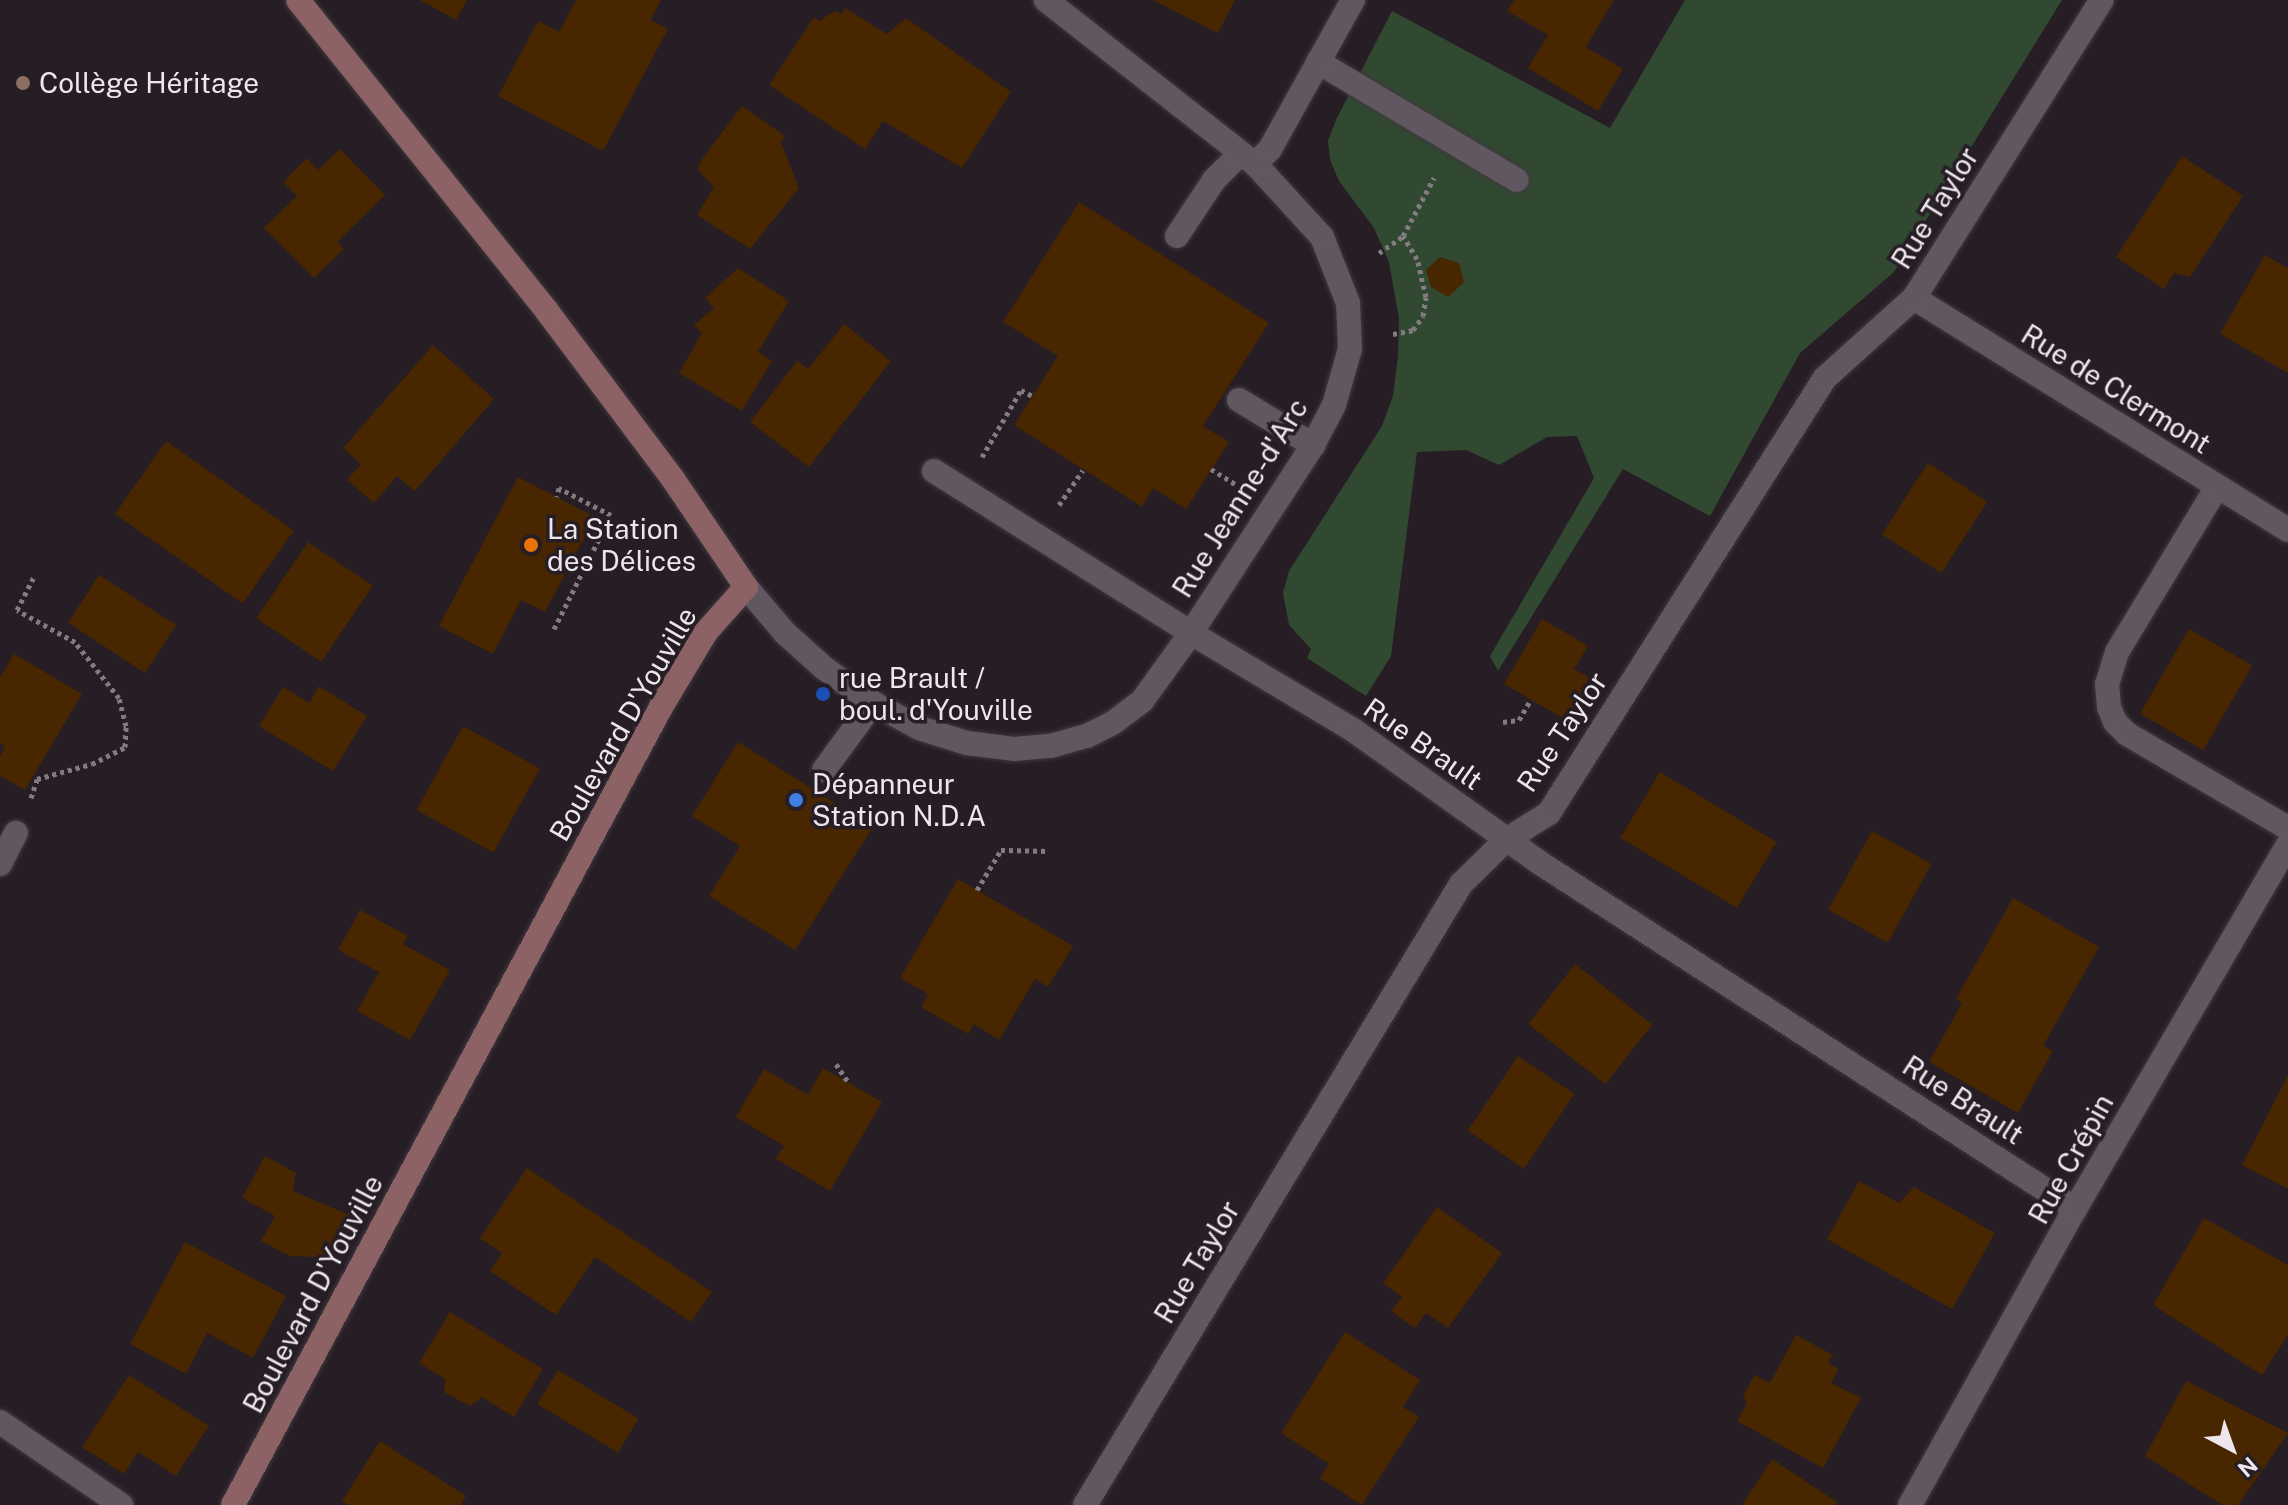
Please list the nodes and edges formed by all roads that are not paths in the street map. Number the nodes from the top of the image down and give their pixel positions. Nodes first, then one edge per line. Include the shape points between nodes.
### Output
1 (298, 0) edge
2 (1046, 0) edge
3 (1353, 0) edge
4 (2102, 0) edge
5 (1318, 62) junction
6 (1248, 158) junction
7 (1517, 180) dead end
8 (1177, 236) dead end
9 (1914, 298) junction
10 (1239, 400) dead end
11 (1313, 445) junction
12 (934, 471) dead end
13 (2217, 487) junction
14 (2288, 530) edge
15 (746, 587) junction
16 (1191, 633) junction
17 (873, 703) junction
18 (824, 770) dead end
19 (2288, 828) edge
20 (16, 833) dead end
21 (1506, 840) junction
22 (2288, 845) edge
23 (0, 864) edge
24 (2075, 1209) junction
25 (0, 1422) edge
26 (121, 1505) edge
27 (233, 1505) edge
28 (1085, 1505) edge
29 (1910, 1505) edge

1 - 15 street via 547,311
2 - 6 street, Rue Jeanne-d'Arc
3 - 5 street
4 - 9 street, Rue Taylor
5 - 6 street via 1270,149
5 - 7 street
6 - 8 street via 1214,180
6 - 11 street, Rue Jeanne-d'Arc via 1322,237 1348,303 1350,349 1334,405
9 - 13 street, Rue de Clermont
9 - 21 street, Rue Taylor via 1825,378 1549,813
10 - 11 street
11 - 16 street, Rue Jeanne-d'Arc
12 - 16 street, Rue Brault
13 - 14 street, Rue de Clermont
13 - 19 street via 2117,652 2107,684 2109,707 2127,734
15 - 17 street via 795,642
15 - 27 street, Boulevard D'Youville via 706,632 661,707
16 - 17 street via 1130,711 1087,736 1051,746 1014,749 967,743 919,728
16 - 21 street, Rue Brault via 1353,730
17 - 18 street
20 - 23 street
21 - 24 street, Rue Brault
21 - 28 street, Rue Taylor via 1461,884
22 - 24 street, Rue Crépin
24 - 29 street, Rue Crépin
25 - 26 street

